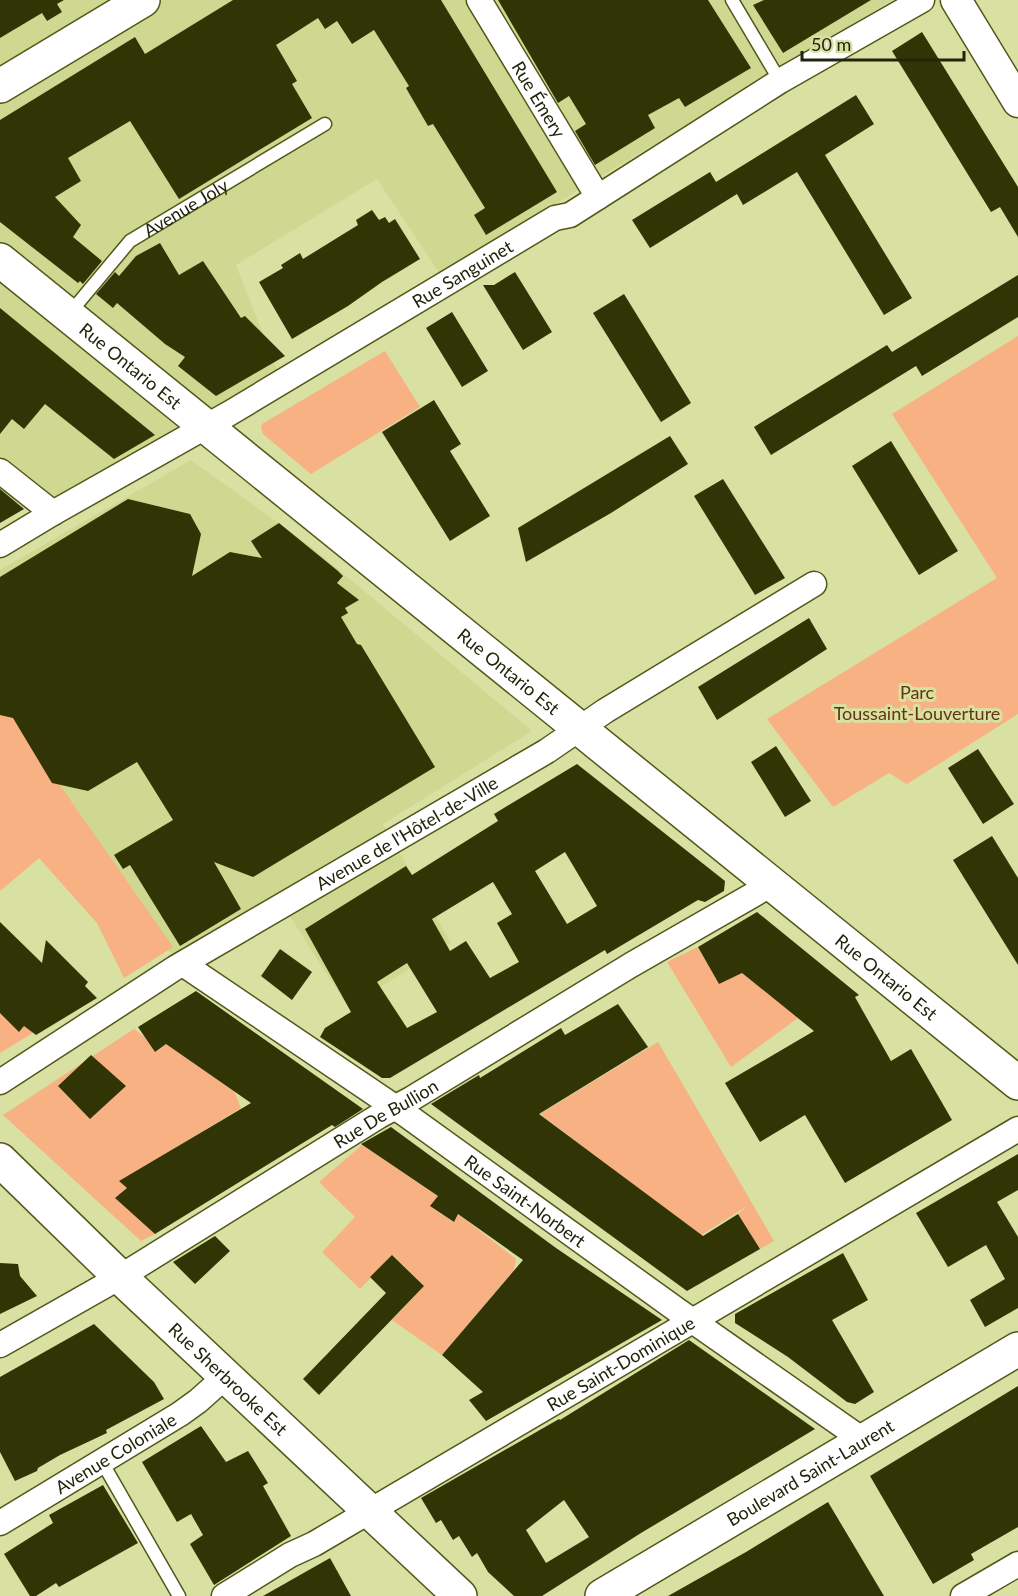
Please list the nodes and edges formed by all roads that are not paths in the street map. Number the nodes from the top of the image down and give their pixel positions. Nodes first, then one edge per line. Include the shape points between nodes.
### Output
1 (143, 0) edge
2 (479, 0) edge
3 (732, 0) edge
4 (922, 0) edge
5 (956, 0) edge
6 (780, 81) junction
7 (0, 86) edge
8 (1018, 102) edge
9 (325, 124) dead end
10 (598, 197) junction
11 (0, 260) edge
12 (68, 315) junction
13 (207, 426) junction
14 (0, 471) edge
15 (53, 513) junction
16 (0, 546) edge
17 (814, 584) dead end
18 (579, 729) junction
19 (772, 884) junction
20 (183, 964) junction
21 (0, 1082) edge
22 (1018, 1083) edge
23 (394, 1107) junction
24 (1018, 1129) edge
25 (0, 1160) edge
26 (120, 1276) junction
27 (693, 1320) junction
28 (0, 1345) edge
29 (1018, 1349) edge
30 (226, 1376) junction
31 (863, 1440) junction
32 (102, 1461) junction
33 (369, 1511) junction
34 (0, 1523) edge
35 (1018, 1564) edge
36 (179, 1596) edge
37 (224, 1596) edge
38 (460, 1596) edge
39 (602, 1596) edge
40 (963, 1596) edge

1 - 7 main road
2 - 10 street, Rue Émery
3 - 6 lane
4 - 6 street, Rue Sanguinet
5 - 8 street
6 - 10 street, Rue Sanguinet
9 - 12 lane, Avenue Joly via 130,241
10 - 13 street, Rue Sanguinet via 570,215 555,218
11 - 12 main road, Rue Ontario Est
12 - 13 main road, Rue Ontario Est
13 - 15 street, Rue Sanguinet
13 - 18 main road, Rue Ontario Est
14 - 15 street
15 - 16 street, Rue Sanguinet
17 - 18 street, Avenue de l'Hôtel-de-Ville
18 - 19 main road, Rue Ontario Est
18 - 20 street, Avenue de l'Hôtel-de-Ville
19 - 22 main road, Rue Ontario Est
19 - 23 street, Rue De Bullion
20 - 21 street, Avenue de l'Hôtel-de-Ville
20 - 23 street, Rue Saint-Norbert
23 - 26 street, Rue De Bullion
23 - 27 street, Rue Saint-Norbert
24 - 27 street, Rue Saint-Dominique
25 - 26 main road, Rue Sherbrooke Est
26 - 28 street, Rue De Bullion
26 - 30 main road, Rue Sherbrooke Est
27 - 31 street, Rue Saint-Norbert
27 - 33 street, Rue Saint-Dominique via 547,1414
29 - 31 main road, Boulevard Saint-Laurent
30 - 32 street, Avenue Coloniale via 180,1414
30 - 33 main road, Rue Sherbrooke Est
31 - 39 main road, Boulevard Saint-Laurent
32 - 34 street, Avenue Coloniale
32 - 36 lane
33 - 37 street, Rue Saint-Dominique
33 - 38 main road, Rue Sherbrooke Est
35 - 40 street

